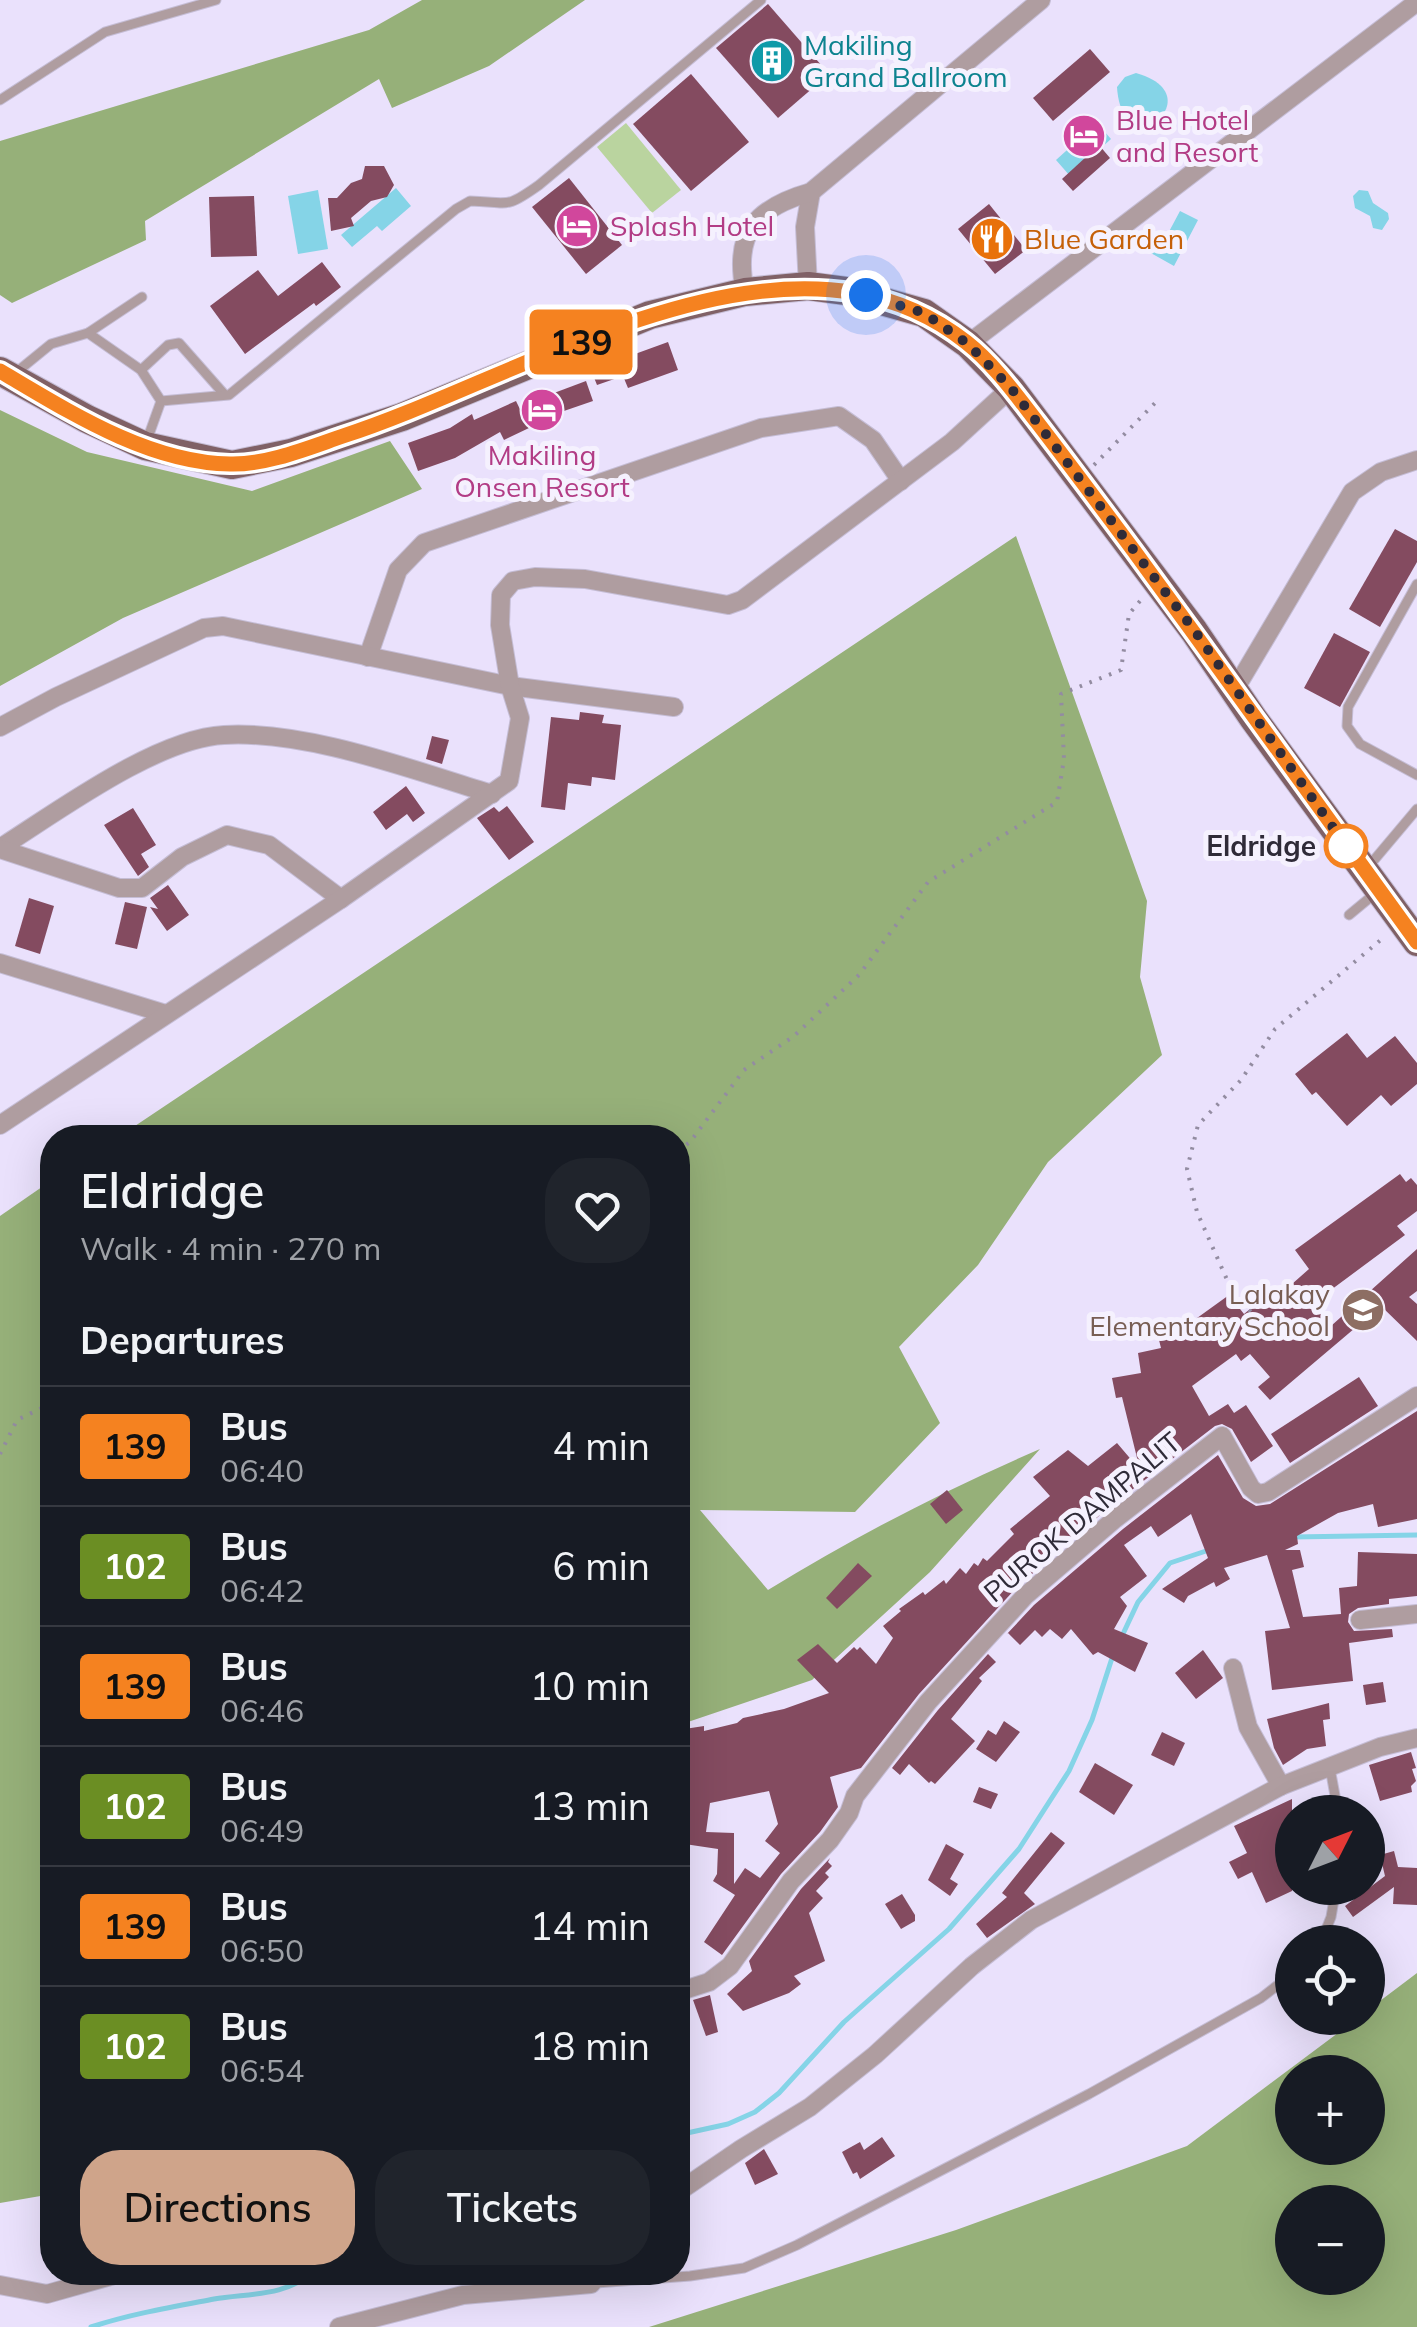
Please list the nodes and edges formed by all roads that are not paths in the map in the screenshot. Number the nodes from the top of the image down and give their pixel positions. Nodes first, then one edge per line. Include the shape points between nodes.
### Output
1 (216, 0) edge
2 (760, 0) edge
3 (1042, 0) edge
4 (1417, 2) edge
5 (0, 100) edge
6 (811, 192) junction
7 (808, 286) junction
8 (746, 292) junction
9 (142, 297) dead end
10 (88, 333) junction
11 (968, 344) junction
12 (140, 370) junction
13 (5, 374) edge
14 (1011, 388) junction
15 (224, 395) junction
16 (161, 401) junction
17 (145, 446) junction
18 (1417, 460) edge
19 (900, 481) junction
20 (1417, 584) edge
21 (368, 657) junction
22 (510, 686) junction
23 (1234, 691) junction
24 (674, 707) dead end
25 (0, 728) edge
26 (1417, 775) edge
27 (492, 794) junction
28 (1417, 810) edge
29 (1371, 881) junction
30 (342, 899) junction
31 (1349, 915) dead end
32 (1410, 932) edge
33 (0, 962) edge
34 (166, 1014) junction
35 (0, 1125) edge
36 (1417, 1396) edge
37 (1417, 1614) edge
38 (1360, 1620) dead end
39 (1233, 1668) dead end
40 (1417, 1738) edge
41 (1329, 1766) junction
42 (1281, 1786) junction
43 (1335, 1795) edge
44 (1275, 1987) edge
45 (690, 1988) edge
46 (690, 2184) edge
47 (690, 2276) edge
48 (0, 2284) edge
49 (80, 2285) edge
50 (544, 2285) edge
51 (340, 2327) edge

1 - 5 lane via 106,32
2 - 15 lane via 539,185 513,204 470,201 456,209
3 - 6 street
4 - 11 street
6 - 7 street
6 - 8 street via 773,207 744,238 739,263
7 - 8 main road
7 - 11 main road via 924,313
8 - 17 main road via 650,315 402,417 291,453 232,464
9 - 10 lane
10 - 12 lane
10 - 13 lane via 50,344
11 - 14 main road
12 - 15 lane via 179,342
12 - 16 lane
13 - 17 main road
14 - 19 street
14 - 23 main road
15 - 16 lane
16 - 17 lane
18 - 23 street via 1381,472 1352,492
19 - 21 street via 873,440 839,416 761,428 424,542 398,570
19 - 22 street via 728,605 585,579 513,581 501,595 500,625
20 - 26 lane via 1348,707 1346,726 1360,744
21 - 22 street
21 - 25 street via 223,626 204,628
22 - 24 street
22 - 27 street via 520,718 509,781
23 - 29 main road
27 - 30 street
27 - 30 street via 295,739 222,734 125,770 0,848 119,888 142,888 228,834 269,845
28 - 29 lane
29 - 31 lane
29 - 32 main road
30 - 34 street
33 - 34 street
34 - 35 street
36 - 45 street, PUROK DAMPALIT via 1268,1492 1251,1488 1222,1436 1115,1519 1025,1596 960,1664 730,1966
37 - 38 street
39 - 42 street via 1248,1727
40 - 41 street
41 - 42 street
41 - 43 lane
42 - 46 street via 1031,1920 810,2107
44 - 47 lane via 1089,2094 797,2245 744,2268
48 - 49 street via 48,2294
50 - 51 street via 463,2296

